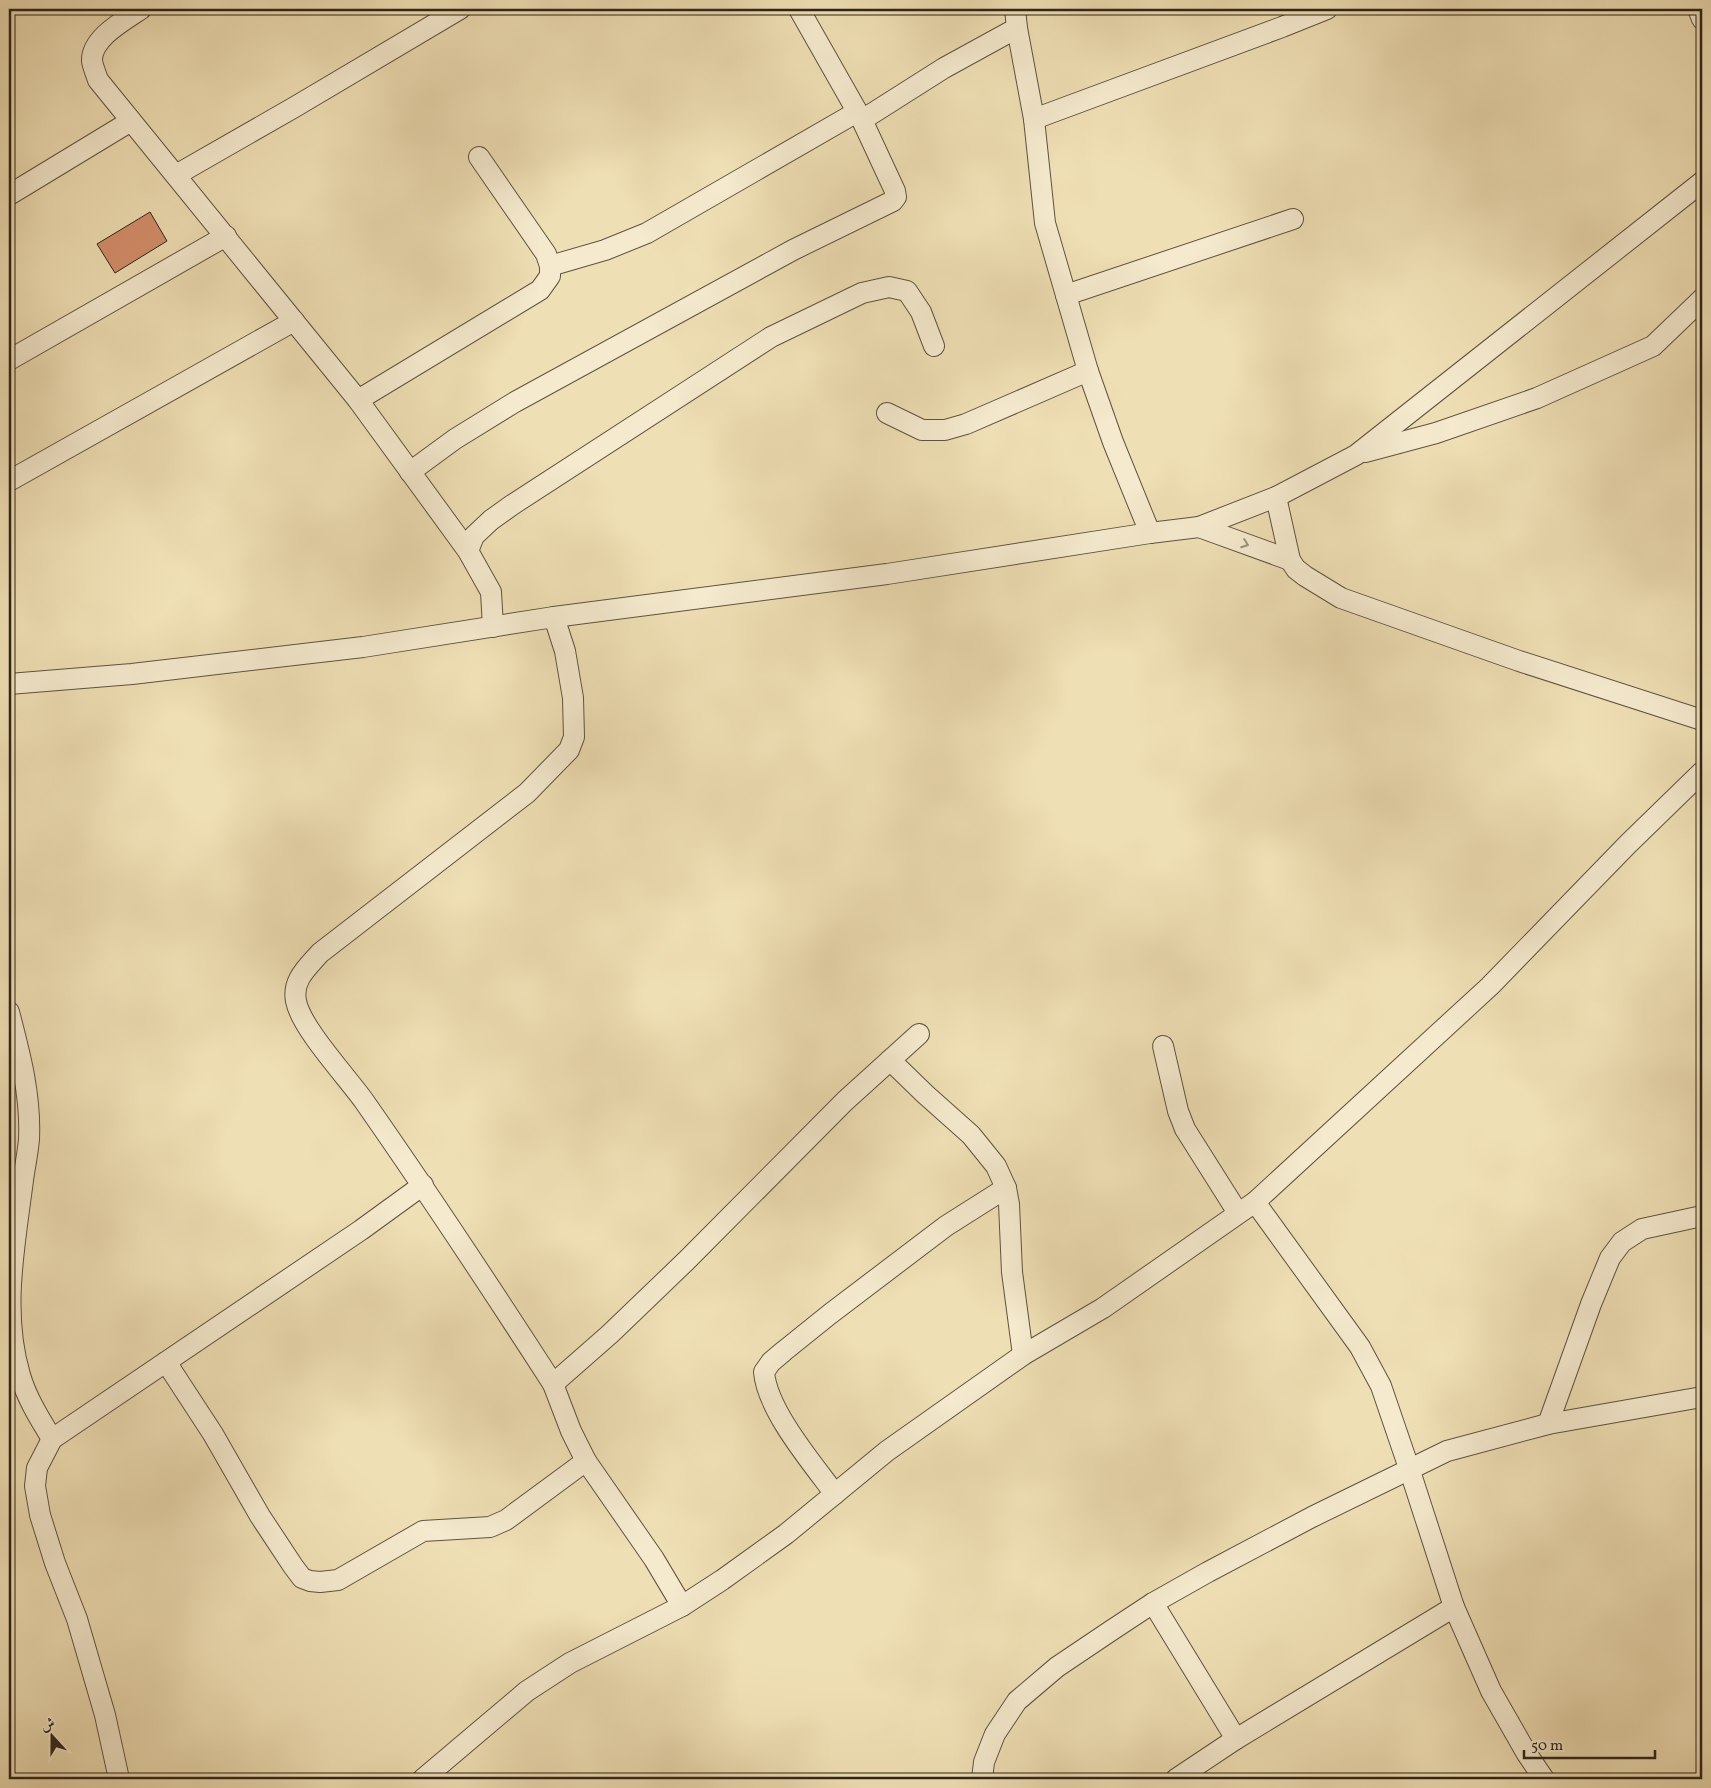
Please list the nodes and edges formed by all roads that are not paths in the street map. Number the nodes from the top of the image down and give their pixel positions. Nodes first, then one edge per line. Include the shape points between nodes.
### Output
1 (141, 9) edge
2 (460, 9) edge
3 (799, 9) edge
4 (1327, 9) edge
5 (1698, 9) edge
6 (1016, 18) edge
7 (1702, 19) edge
8 (860, 116) junction
9 (1034, 119) junction
10 (131, 121) junction
11 (479, 157) dead end
12 (176, 175) junction
13 (1702, 182) edge
14 (9, 195) edge
15 (1293, 219) dead end
16 (226, 236) junction
17 (550, 266) junction
18 (1066, 295) junction
19 (1702, 300) edge
20 (294, 321) junction
21 (934, 346) dead end
22 (9, 360) edge
23 (1088, 371) junction
24 (358, 400) junction
25 (887, 413) dead end
26 (1356, 455) junction
27 (410, 472) junction
28 (9, 481) edge
29 (1276, 497) junction
30 (1199, 527) junction
31 (1150, 533) junction
32 (468, 551) junction
33 (1290, 560) junction
34 (554, 617) junction
35 (493, 627) junction
36 (9, 684) edge
37 (1702, 720) edge
38 (1702, 772) edge
39 (9, 1012) edge
40 (919, 1034) dead end
41 (1163, 1046) dead end
42 (890, 1060) junction
43 (423, 1185) junction
44 (1006, 1188) junction
45 (1246, 1208) junction
46 (1702, 1216) edge
47 (1023, 1355) junction
48 (166, 1362) junction
49 (553, 1384) junction
50 (1702, 1397) edge
51 (1548, 1424) junction
52 (52, 1439) junction
53 (586, 1461) junction
54 (1409, 1468) junction
55 (835, 1494) junction
56 (1153, 1603) junction
57 (682, 1606) junction
58 (1454, 1607) junction
59 (1236, 1739) junction
60 (119, 1779) edge
61 (423, 1779) edge
62 (982, 1779) edge
63 (1176, 1779) edge
64 (1544, 1779) edge

1 - 10 street via 108,33 95,47 92,61 98,80
2 - 12 street
3 - 8 street
4 - 9 street
5 - 7 street
6 - 8 street via 944,68
6 - 9 street
8 - 17 street via 647,233 570,262
8 - 27 street via 895,191 893,201 793,250 515,402 455,438
9 - 18 street via 1045,223
10 - 12 street
10 - 14 street
11 - 17 street via 546,254
12 - 16 street
13 - 26 street
15 - 18 street
16 - 20 street
16 - 22 street
17 - 24 street via 550,276 540,290
18 - 23 street
19 - 26 street via 1653,346 1537,398 1436,433
20 - 24 street
20 - 28 street
21 - 32 street via 921,312 907,291 889,287 862,293 771,337 588,454 491,520 474,536
23 - 25 street via 945,430 922,430
23 - 31 street
24 - 27 street
26 - 29 street
27 - 32 street
29 - 30 street
29 - 33 street
30 - 31 street
30 -> 33 street
31 - 34 street via 886,574
32 - 35 street via 491,592
33 - 37 street via 1305,576 1341,598 1519,661
34 - 35 street
34 - 43 street via 565,651 573,698 574,737 569,750 527,793 320,953 301,974 295,988 296,1002 308,1027
35 - 36 street via 344,649 132,674
38 - 45 street via 1490,986
39 - 52 street via 28,1094 29,1139 10,1284 12,1340 30,1403
40 - 42 street
41 - 45 street via 1185,1129
42 - 44 street via 971,1135 996,1166
42 - 49 street via 686,1261
43 - 48 street
43 - 49 street
44 - 47 street via 1010,1204 1012,1272
44 - 55 street via 946,1226 771,1362 764,1372 771,1403
45 - 47 street via 1103,1308
45 - 54 street via 1360,1347 1381,1386
46 - 51 street via 1642,1229 1622,1242 1610,1258
47 - 55 street via 887,1451
48 - 52 street
48 - 53 street via 213,1434 260,1516 302,1578 310,1581 338,1580 423,1531 490,1527 506,1520
49 - 53 street
50 - 51 street
51 - 54 street via 1456,1448
52 - 60 street via 37,1468 35,1486 40,1515 77,1619 105,1715
53 - 57 street via 654,1559
54 - 56 street
54 - 58 street
55 - 57 street via 786,1534
56 - 59 street
56 - 62 street via 1057,1668 1017,1702 995,1734 984,1762
57 - 61 street via 570,1663 534,1686
58 - 59 street
58 - 64 street via 1491,1691
59 - 63 street

